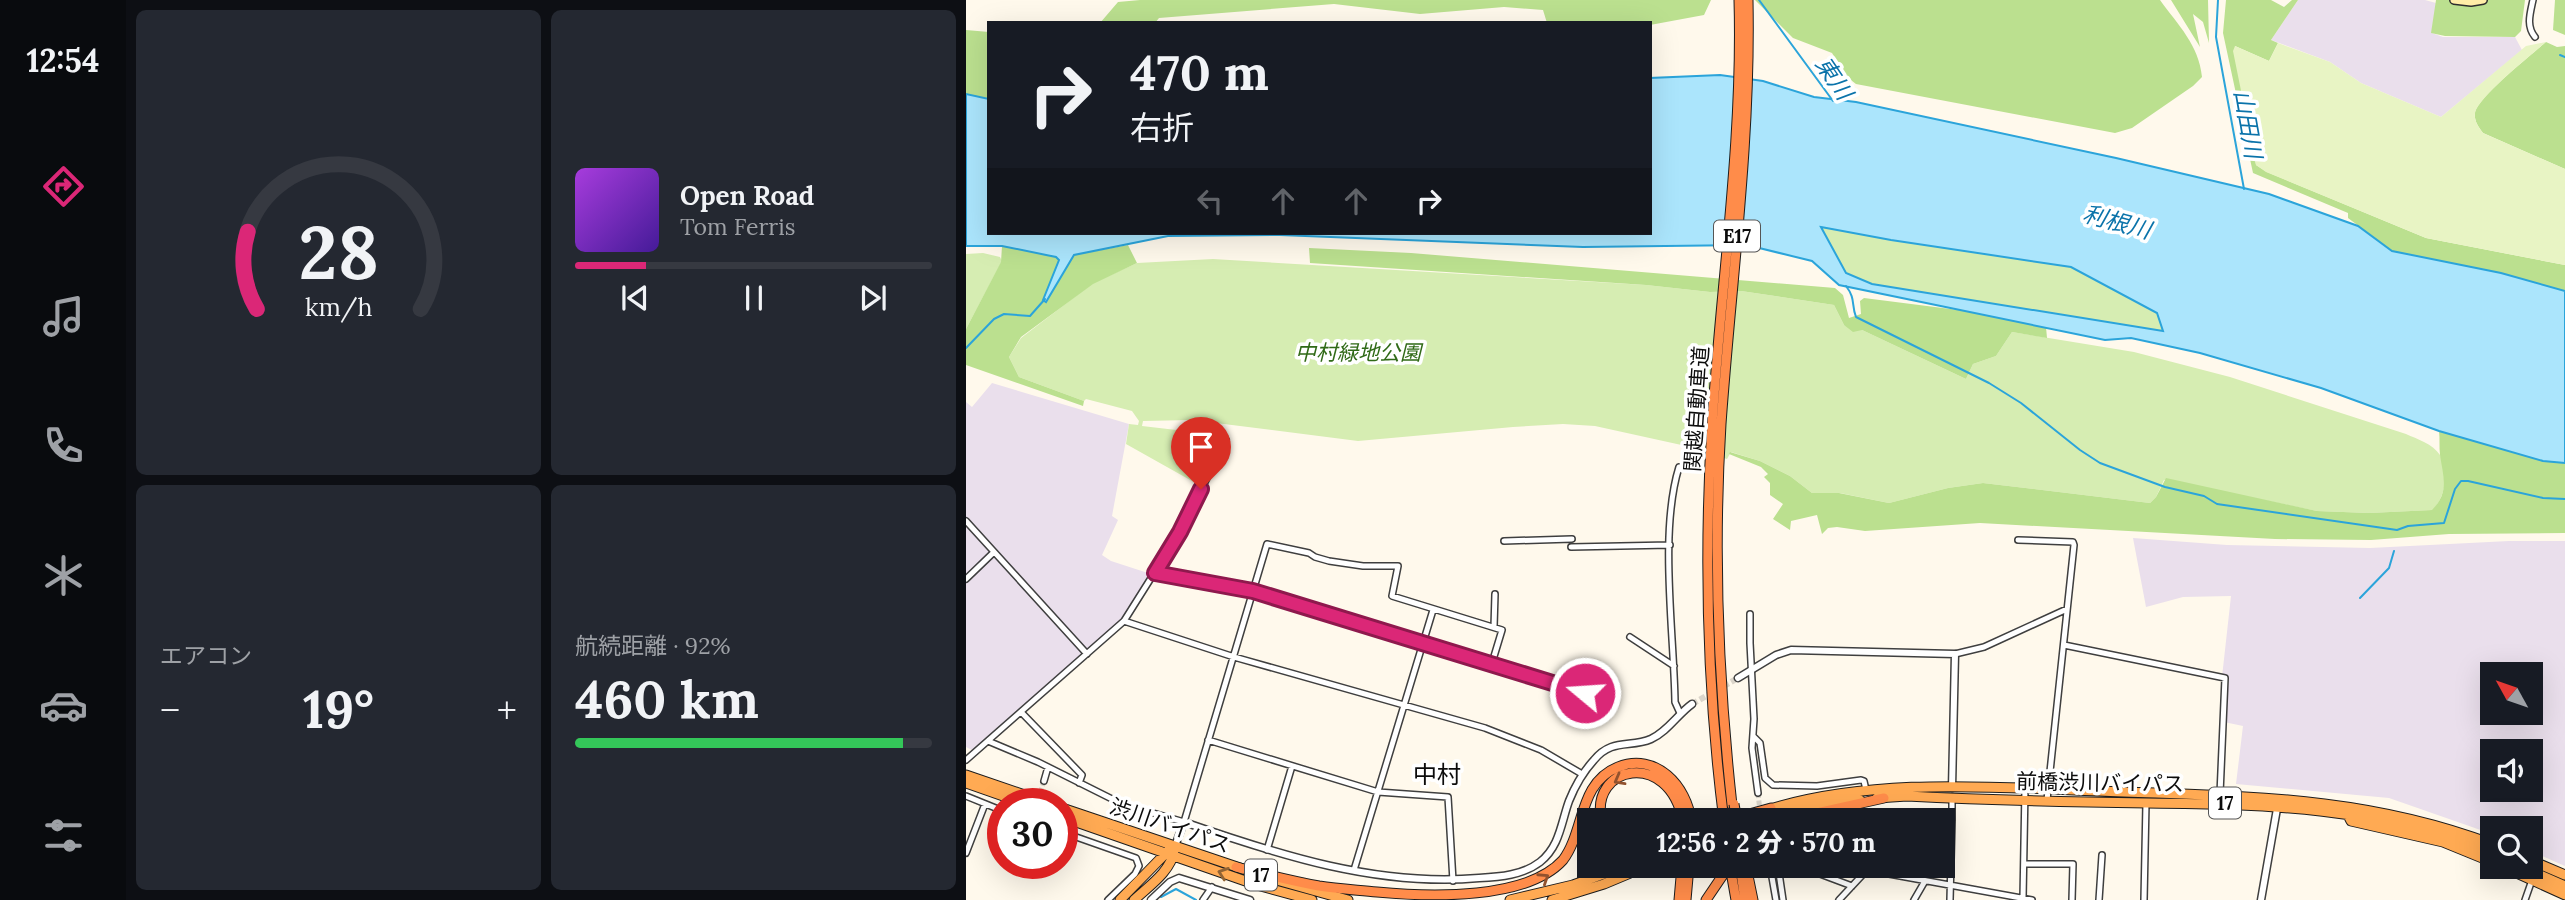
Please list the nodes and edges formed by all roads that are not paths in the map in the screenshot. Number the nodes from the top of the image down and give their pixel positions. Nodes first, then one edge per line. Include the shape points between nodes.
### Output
1 (1739, 0) edge
2 (1748, 0) edge
3 (2454, 0) edge
4 (2483, 0) edge
5 (2533, 0) edge
6 (2535, 37) dead end
7 (1226, 440) dead end
8 (1679, 467) dead end
9 (1714, 470) junction
10 (966, 521) edge
11 (1572, 539) dead end
12 (2018, 540) dead end
13 (1504, 541) dead end
14 (1670, 545) junction
15 (1571, 547) dead end
16 (993, 553) junction
17 (1155, 573) junction
18 (966, 579) edge
19 (1253, 591) junction
20 (1496, 594) dead end
21 (1433, 610) junction
22 (2067, 610) junction
23 (1750, 614) dead end
24 (1125, 621) junction
25 (1494, 627) junction
26 (1630, 637) dead end
27 (1422, 642) junction
28 (2064, 645) junction
29 (1087, 654) junction
30 (1955, 654) junction
31 (1234, 657) junction
32 (1492, 663) junction
33 (1674, 667) junction
34 (1752, 671) junction
35 (1738, 678) tunnel mouth
36 (1585, 693) dead end
37 (1692, 705) tunnel mouth
38 (1402, 706) junction
39 (1021, 712) junction
40 (1680, 713) junction
41 (1753, 736) junction
42 (1208, 740) junction
43 (988, 741) junction
44 (966, 759) edge
45 (1292, 766) junction
46 (1048, 767) junction
47 (966, 775) edge
48 (1582, 775) junction
49 (1044, 781) tunnel mouth
50 (966, 783) edge
51 (1080, 783) junction
52 (1004, 788) edge
53 (987, 790) edge
54 (1866, 790) junction
55 (1378, 792) junction
56 (1758, 793) tunnel mouth
57 (1952, 793) junction
58 (2025, 794) junction
59 (2048, 794) junction
60 (2220, 794) junction
61 (966, 796) edge
62 (1884, 798) junction
63 (2278, 802) junction
64 (2146, 803) junction
65 (985, 804) joint
66 (1729, 805) junction
67 (1583, 808) edge
68 (1601, 808) edge
69 (1680, 808) edge
70 (1688, 808) edge
71 (1728, 808) edge
72 (1730, 808) edge
73 (1771, 808) edge
74 (1806, 808) edge
75 (1839, 808) edge
76 (1952, 808) edge
77 (1078, 813) edge
78 (2347, 813) junction
79 (1184, 822) junction
80 (1078, 823) edge
81 (1577, 826) edge
82 (1078, 838) edge
83 (2480, 840) edge
84 (1175, 846) junction
85 (2480, 850) edge
86 (1267, 851) junction
87 (966, 853) edge
88 (1170, 855) junction
89 (2102, 855) dead end
90 (2480, 857) edge
91 (2024, 864) junction
92 (2543, 866) edge
93 (1236, 867) junction
94 (1354, 870) junction
95 (1507, 875) junction
96 (2565, 875) edge
97 (2543, 876) edge
98 (1593, 878) edge
99 (1618, 878) edge
100 (1683, 878) edge
101 (1685, 878) edge
102 (1728, 878) edge
103 (1737, 878) edge
104 (1740, 878) edge
105 (1743, 878) edge
106 (1772, 878) edge
107 (1780, 878) edge
108 (1830, 878) edge
109 (1859, 878) edge
110 (1912, 878) edge
111 (1952, 878) edge
112 (2532, 880) joint
113 (1453, 881) junction
114 (1925, 881) junction
115 (1684, 883) junction
116 (1852, 886) junction
117 (1952, 886) junction
118 (2565, 886) edge
119 (1212, 887) junction
120 (1509, 887) dead end
121 (2565, 895) edge
122 (2023, 898) edge
123 (1108, 900) edge
124 (1120, 900) edge
125 (1134, 900) edge
126 (1151, 900) edge
127 (1203, 900) edge
128 (1250, 900) edge
129 (1312, 900) edge
130 (1348, 900) edge
131 (1510, 900) edge
132 (1552, 900) edge
133 (1679, 900) edge
134 (1686, 900) edge
135 (1706, 900) edge
136 (1736, 900) edge
137 (1745, 900) edge
138 (1753, 900) edge
139 (1776, 900) edge
140 (1783, 900) edge
141 (1839, 900) edge
142 (1914, 900) edge
143 (1951, 900) edge
144 (2032, 900) edge
145 (2072, 900) edge
146 (2099, 900) edge
147 (2144, 900) edge
148 (2261, 900) edge
149 (2525, 900) edge

1 - 9 highway, 関越自動車道 / E17
2 - 9 highway, 関越自動車道 / E17 via 1745,119
3 - 4 main road
5 - 6 street via 2529,24
7 - 17 street
8 - 14 street
9 - 66 highway, 関越自動車道 / E17 via 1717,621
9 - 66 highway, 関越自動車道 / E17 via 1707,622 1713,707
10 - 16 street
11 - 13 street
12 - 22 street via 2073,542
14 - 15 street
14 - 33 street
16 - 18 street
16 - 29 street
17 - 19 street
17 - 24 street
19 - 21 street via 1267,544 1329,561 1398,566 1392,596
19 - 27 street
19 - 31 street
20 - 25 street
21 - 25 street
21 - 27 street
22 - 28 street
22 - 30 street via 1984,647
23 - 34 street
24 - 29 street
24 - 31 street
25 - 32 street via 1502,630
26 - 33 street
27 - 32 street
27 - 38 street
28 - 59 street
28 - 60 street via 2225,678
29 - 39 street
30 - 34 street via 1791,650 1776,654
30 - 57 street
31 - 38 street
31 - 42 street
32 - 36 street
33 - 40 street via 1675,702
34 - 35 street
34 - 41 street
37 - 40 street
38 - 48 street via 1485,728 1541,750
38 - 55 street
39 - 43 street
39 - 51 street via 1083,775
40 - 48 street via 1651,739 1604,750
41 - 54 street via 1760,743 1765,778 1773,785 1861,780
41 - 56 street
42 - 45 street
42 - 79 street
43 - 44 street
43 - 46 street
45 - 55 street
45 - 86 street
46 - 49 street
46 - 51 street
47 - 52 highway
48 - 95 street via 1552,850 1538,864
50 - 53 highway
51 - 79 street via 1122,804
54 - 57 highway, 17
54 - 73 highway, 17
55 - 94 street
55 - 113 street via 1448,796
57 - 58 highway, 前橋渋川バイパス / 17
57 - 62 highway, 17
57 - 76 street
58 - 59 highway, 前橋渋川バイパス / 17
58 - 91 street
59 - 60 highway, 前橋渋川バイパス / 17
59 - 64 highway, 前橋渋川バイパス / 17
60 - 63 highway, 前橋渋川バイパス / 17
61 - 65 street
62 - 74 highway, 17
62 - 75 highway
63 - 64 highway, 前橋渋川バイパス / 17
63 - 78 highway, 前橋渋川バイパス / 17
63 - 83 highway, 前橋渋川バイパス / 17 via 2343,805 2402,815
63 - 148 street
64 - 147 street
65 - 87 street
66 - 71 highway, 関越自動車道 / E17
66 - 72 highway, 関越自動車道 / E17, bridge
67 -> 70 highway via 1608,772 1629,764 1651,766 1669,776 1683,791
69 -> 68 highway via 1670,788 1657,778 1634,773 1607,787
77 - 84 highway, 渋川バイパス / 17
78 - 85 highway, 前橋渋川バイパス / 17 via 2398,823
78 - 90 highway via 2351,821 2443,842
79 - 84 street
79 - 86 street
80 - 88 highway, 渋川バイパス / 17
93 -> 81 highway via 1320,886 1415,895 1456,897 1513,891 1537,883 1561,864
82 - 123 street via 1136,858 1135,874
84 - 88 highway
84 - 93 highway, 渋川バイパス / 17
86 - 94 street
88 - 124 highway
88 - 125 highway via 1162,873
129 -> 88 highway, 渋川バイパス / 17
89 - 146 street
91 - 122 street
91 - 145 street via 2073,864
92 - 96 highway
93 - 130 highway, 渋川バイパス / 17
94 - 113 street
95 - 113 street
95 - 120 street
97 - 118 highway
98 - 131 highway
99 - 132 highway
100 - 115 highway
101 - 115 highway
102 - 135 highway
103 - 136 highway
104 - 137 highway
105 - 138 highway
106 - 139 street
107 - 140 street
108 - 116 street
109 - 116 street
110 - 114 street
111 - 117 street
112 - 121 highway
112 - 149 street
114 - 117 street
114 - 142 street
115 - 133 highway
115 - 134 highway
116 - 141 street
117 - 122 street
117 - 143 street
119 - 126 street via 1175,878
119 - 127 street
119 - 128 street
122 - 144 street

